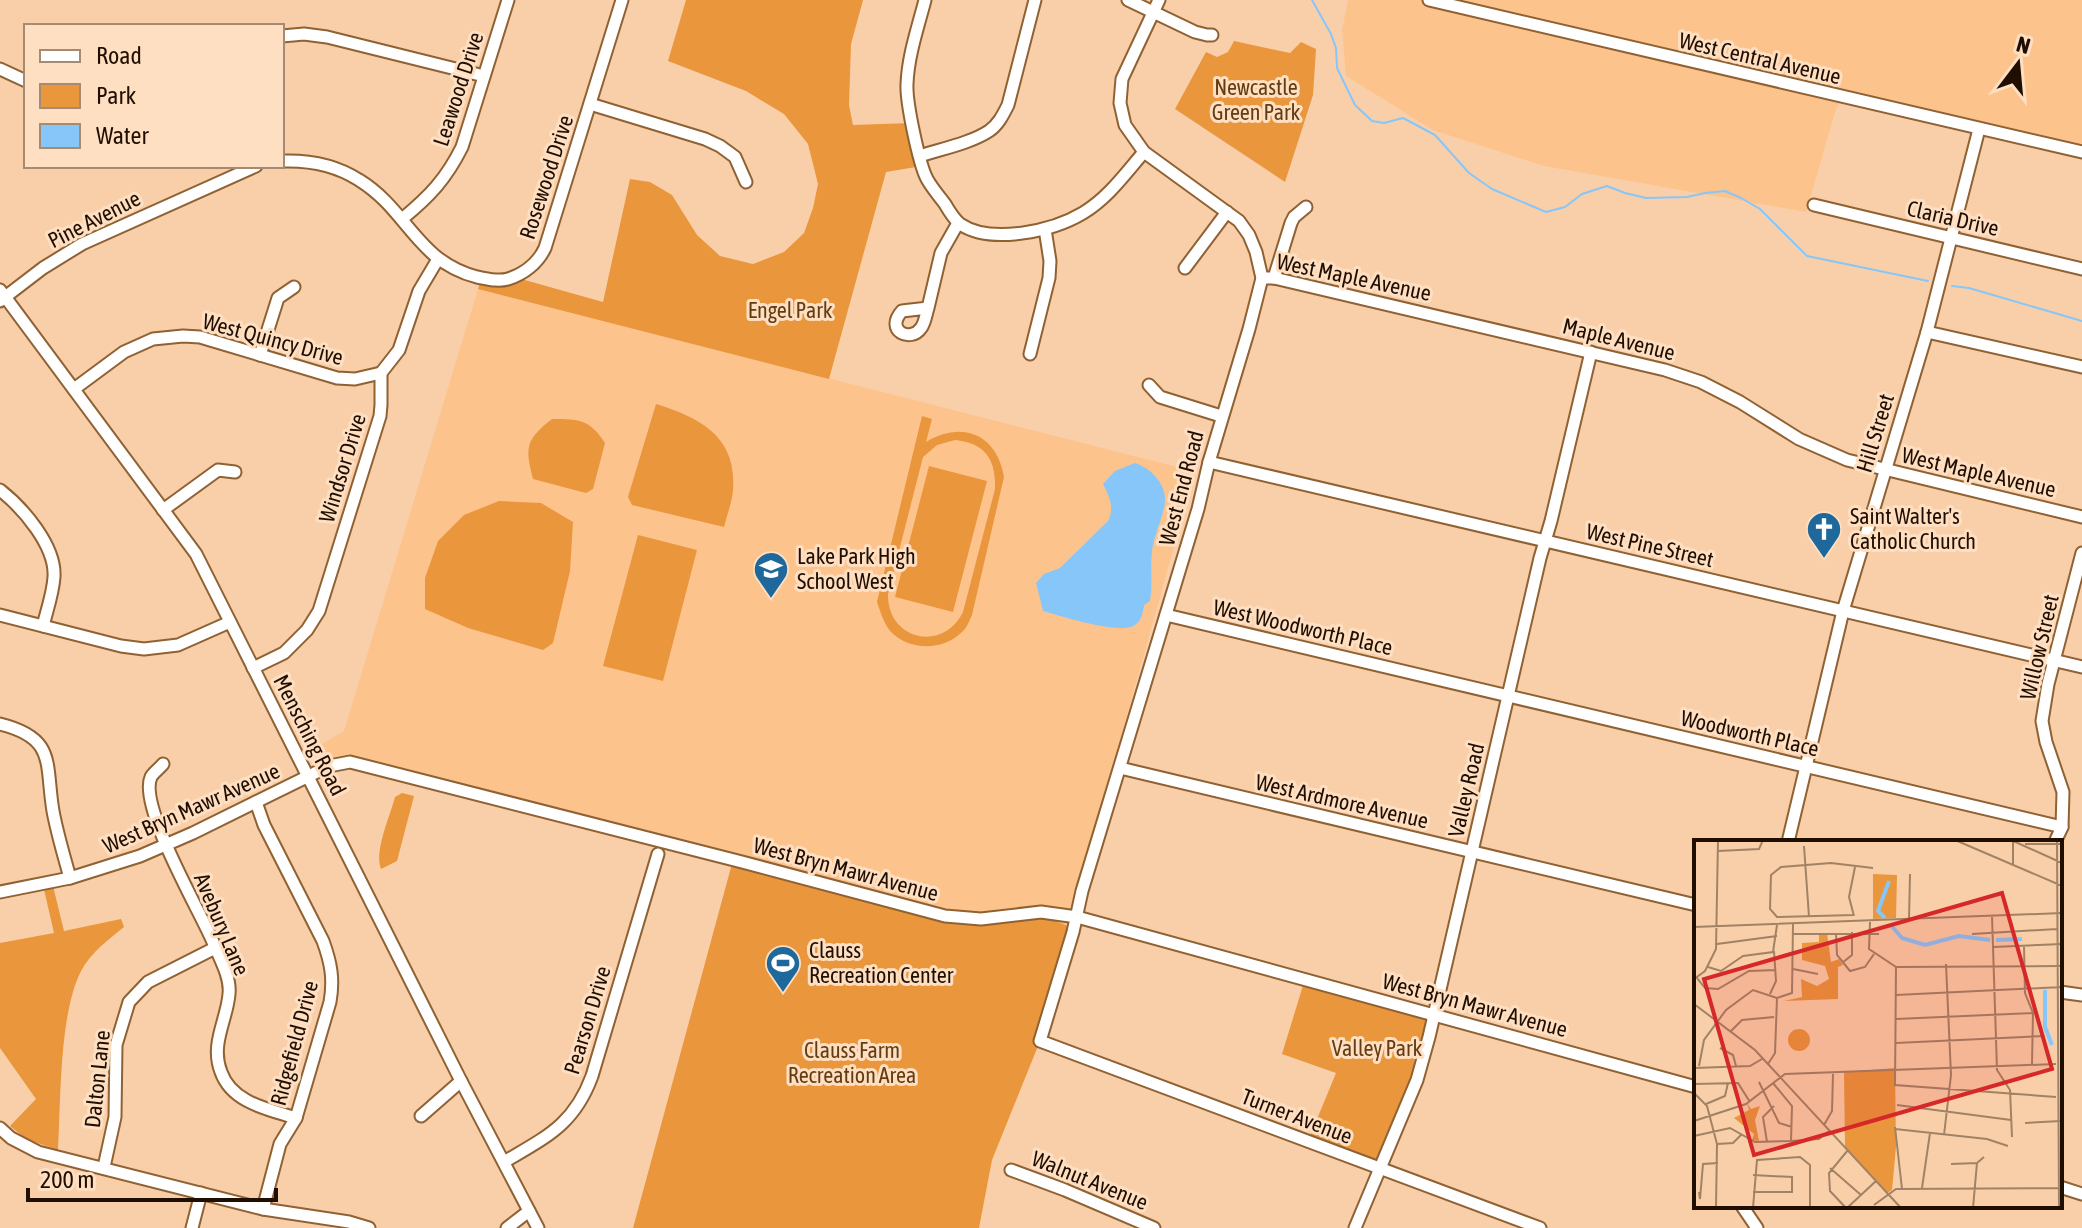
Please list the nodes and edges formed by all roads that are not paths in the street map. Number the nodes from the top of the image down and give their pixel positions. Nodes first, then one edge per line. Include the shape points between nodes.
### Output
1 (508, 0) edge
2 (622, 0) edge
3 (925, 0) edge
4 (1035, 0) edge
5 (1128, 0) edge
6 (1159, 0) edge
7 (1433, 0) edge
8 (1153, 12) junction
9 (1212, 35) dead end
10 (284, 36) edge
11 (0, 69) edge
12 (484, 76) junction
13 (24, 80) edge
14 (590, 104) junction
15 (1979, 129) junction
16 (1144, 152) junction
17 (2082, 152) edge
18 (920, 156) junction
19 (284, 161) edge
20 (252, 168) edge
21 (746, 182) dead end
22 (1814, 205) dead end
23 (1306, 207) dead end
24 (1227, 212) junction
25 (402, 219) junction
26 (958, 223) junction
27 (1045, 229) junction
28 (1953, 238) junction
29 (438, 259) junction
30 (1185, 268) dead end
31 (2082, 269) edge
32 (1268, 278) junction
33 (294, 287) dead end
34 (2, 296) edge
35 (928, 308) dead end
36 (1438, 316) joint
37 (1927, 332) junction
38 (1591, 352) junction
39 (1030, 354) dead end
40 (260, 355) junction
41 (2082, 367) edge
42 (381, 373) junction
43 (1149, 385) dead end
44 (74, 389) junction
45 (1221, 416) junction
46 (1780, 427) joint
47 (1209, 462) junction
48 (1885, 471) junction
49 (235, 472) dead end
50 (0, 490) edge
51 (163, 510) junction
52 (2082, 517) edge
53 (1545, 540) junction
54 (2082, 553) edge
55 (1843, 611) junction
56 (0, 615) edge
57 (1166, 615) junction
58 (230, 622) junction
59 (43, 626) junction
60 (2054, 660) junction
61 (2082, 667) edge
62 (253, 668) junction
63 (1430, 677) joint
64 (1508, 696) junction
65 (0, 724) edge
66 (163, 764) dead end
67 (1805, 766) junction
68 (1120, 768) junction
69 (309, 777) junction
70 (256, 802) junction
71 (2062, 827) junction
72 (1788, 840) edge
73 (2056, 840) edge
74 (166, 844) junction
75 (1472, 852) junction
76 (658, 854) dead end
77 (70, 878) junction
78 (0, 892) edge
79 (1694, 905) edge
80 (1077, 917) junction
81 (215, 948) junction
82 (2062, 992) edge
83 (2082, 995) edge
84 (1434, 1015) junction
85 (1040, 1041) joint
86 (461, 1081) junction
87 (1694, 1086) edge
88 (421, 1116) dead end
89 (296, 1118) junction
90 (0, 1128) edge
91 (504, 1162) junction
92 (104, 1167) junction
93 (1380, 1168) junction
94 (1011, 1170) dead end
95 (2062, 1188) edge
96 (201, 1193) junction
97 (2082, 1194) edge
98 (1743, 1208) edge
99 (263, 1209) junction
100 (529, 1211) junction
101 (192, 1228) edge
102 (369, 1228) edge
103 (507, 1228) edge
104 (538, 1228) edge
105 (1154, 1228) edge
106 (1355, 1228) edge
107 (1540, 1228) edge
108 (1757, 1228) edge

1 - 12 street, Leawood Drive
2 - 14 street, Rosewood Drive
3 - 18 street via 907,81
4 - 18 street via 1001,119 989,131
5 - 8 street
6 - 8 street
7 - 15 street, West Central Avenue
8 - 9 street
8 - 16 street via 1126,67 1120,96 1125,125
10 - 12 street via 327,37
11 - 13 street
12 - 25 street, Leawood Drive via 453,166
14 - 21 street via 720,146 735,157
14 - 29 street, Rosewood Drive via 537,262 502,280 471,275
15 - 17 street, West Central Avenue
15 - 28 street, Hill Street
16 - 24 street
16 - 27 street via 1083,213
18 - 26 street via 926,178
19 - 25 street via 340,170 372,188
20 - 34 street, Pine Avenue via 82,244
22 - 28 street, Claria Drive
23 - 32 street, West End Road via 1294,217
24 - 30 street
24 - 32 street via 1249,235
25 - 29 street
26 - 27 street via 995,235
26 - 35 street via 941,253
27 - 39 street via 1049,278
28 - 31 street, Claria Drive
28 - 37 street, Hill Street
29 - 42 street via 419,291 399,350
32 - 36 street, West Maple Avenue
32 - 45 street, West End Road
33 - 40 street via 278,298
34 - 44 street, Mensching Road
36 - 38 street, Maple Avenue
37 - 41 street
37 - 48 street, Hill Street
38 - 46 street, Maple Avenue via 1701,382
38 - 53 street, Valley Road
40 - 42 street, West Quincy Drive via 337,378
40 - 44 street, West Quincy Drive via 200,337 161,338 124,352
42 - 62 street, Windsor Drive via 380,416 319,611 284,653
43 - 45 street via 1160,397
44 - 51 street, Mensching Road
45 - 47 street, West End Road
46 - 48 street, West Maple Avenue via 1847,460
47 - 53 street, West Pine Street
47 - 57 street, West End Road
48 - 52 street, West Maple Avenue
48 - 55 street, Hill Street
49 - 51 street via 218,470
50 - 59 street via 22,511 52,558 54,578
51 - 58 street, Mensching Road via 196,554
53 - 55 street, West Pine Street
53 - 64 street, Valley Road
54 - 60 street, Willow Street
55 - 60 street, West Pine Street
55 - 67 street, Hill Street
56 - 59 street
57 - 63 street, West Woodworth Place
57 - 68 street, West End Road
58 - 59 street via 178,645 144,649
58 - 62 street, Mensching Road
60 - 61 street, West Pine Street
60 - 71 street, Willow Street via 2042,721 2063,792
62 - 69 street, Mensching Road
63 - 64 street, Woodworth Place
64 - 67 street, Woodworth Place
64 - 75 street, Valley Road
65 - 77 street via 29,735 45,752
66 - 74 street, Avebury Lane via 151,777 149,792
67 - 71 street, Woodworth Place
67 - 72 street, Hill Street
68 - 75 street, West Ardmore Avenue
68 - 80 street, West End Road
69 - 70 street, West Bryn Mawr Avenue
69 - 80 street, West Bryn Mawr Avenue via 350,762 945,916 981,919 1041,912
69 - 86 street, Mensching Road
70 - 74 street, West Bryn Mawr Avenue
70 - 89 street, Ridgefield Drive via 323,941 333,975
71 - 73 street, Willow Street
74 - 77 street, West Bryn Mawr Avenue
74 - 81 street, Avebury Lane
75 - 79 street, West Ardmore Avenue
75 - 84 street, Valley Road
76 - 91 street, Pearson Drive via 585,1094 554,1132
77 - 78 street, West Bryn Mawr Avenue
80 - 84 street, West Bryn Mawr Avenue
80 - 85 street, West End Road
81 - 89 street, Avebury Lane via 229,983 217,1043 221,1073 249,1102
81 - 92 street, Dalton Lane via 148,982 129,1002 116,1045 115,1117
82 - 83 street
84 - 87 street, West Bryn Mawr Avenue
84 - 93 street, Valley Road via 1417,1080
85 - 93 street, Turner Avenue
86 - 88 street
86 - 91 street, Mensching Road
89 - 99 street, Ridgefield Drive via 280,1144
90 - 92 street via 38,1152
91 - 100 street, Mensching Road
92 - 96 street
93 - 106 street, Valley Road
93 - 107 street, Turner Avenue
94 - 105 street, Walnut Avenue
95 - 97 street
96 - 99 street
96 - 101 street
98 - 108 street
99 - 102 street
100 - 103 street
100 - 104 street, Mensching Road

